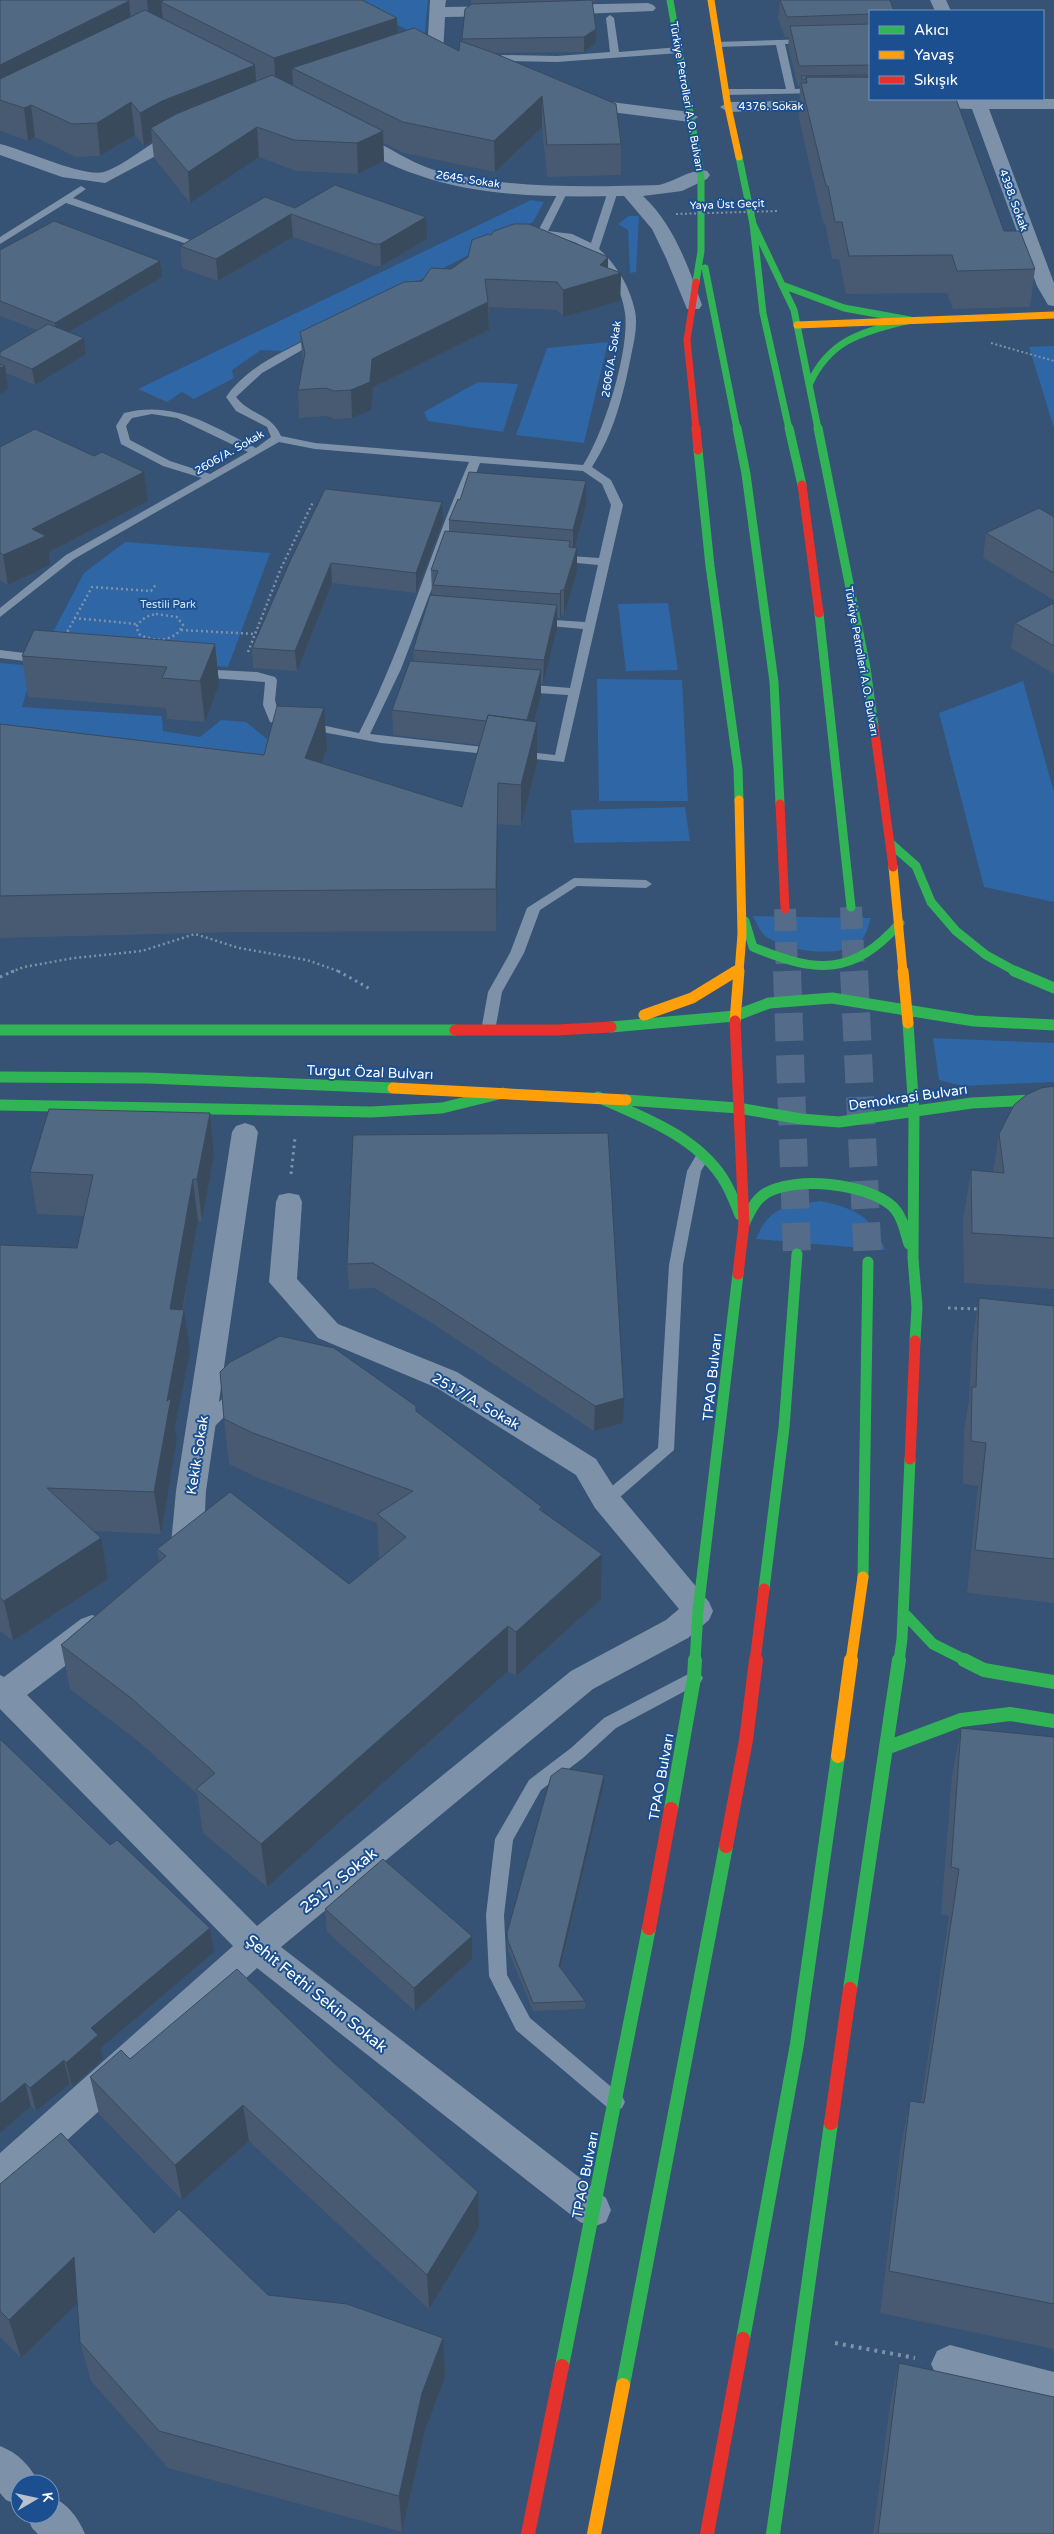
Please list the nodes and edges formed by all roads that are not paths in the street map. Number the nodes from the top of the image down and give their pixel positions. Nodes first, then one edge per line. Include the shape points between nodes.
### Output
1 (670, 0) edge
2 (711, 0) edge
3 (437, 6) edge
4 (648, 8) dead end
5 (517, 11) edge
6 (536, 11) edge
7 (610, 18) dead end
8 (816, 41) edge
9 (780, 42) junction
10 (718, 44) junction
11 (679, 50) junction
12 (615, 54) junction
13 (502, 58) edge
14 (452, 61) edge
15 (791, 91) junction
16 (830, 91) edge
17 (568, 98) edge
18 (727, 99) junction
19 (978, 101) edge
20 (900, 104) edge
21 (1054, 104) edge
22 (852, 105) edge
23 (690, 117) junction
24 (198, 128) edge
25 (334, 129) edge
26 (0, 149) edge
27 (701, 175) junction
28 (82, 189) dead end
29 (563, 191) junction
30 (621, 191) junction
31 (65, 199) junction
32 (753, 224) junction
33 (540, 235) junction
34 (0, 240) edge
35 (521, 242) edge
36 (199, 245) edge
37 (594, 249) junction
38 (702, 252) junction
39 (782, 285) junction
40 (1054, 300) edge
41 (693, 305) junction
42 (1054, 315) edge
43 (910, 320) junction
44 (797, 325) junction
45 (327, 334) edge
46 (808, 385) junction
47 (277, 438) junction
48 (256, 452) junction
49 (476, 459) junction
50 (586, 468) junction
51 (211, 477) junction
52 (546, 557) edge
53 (604, 562) junction
54 (0, 614) edge
55 (523, 621) edge
56 (590, 626) junction
57 (0, 654) edge
58 (53, 660) edge
59 (186, 672) edge
60 (508, 687) edge
61 (575, 692) junction
62 (363, 737) junction
63 (891, 844) junction
64 (646, 884) dead end
65 (742, 904) junction
66 (851, 907) tunnel mouth
67 (784, 909) tunnel mouth
68 (900, 923) junction
69 (739, 969) junction
70 (1054, 988) edge
71 (908, 1012) junction
72 (735, 1016) junction
73 (1054, 1025) edge
74 (612, 1027) junction
75 (0, 1030) edge
76 (488, 1031) junction
77 (0, 1077) edge
78 (503, 1093) junction
79 (598, 1097) junction
80 (1054, 1099) edge
81 (0, 1105) edge
82 (738, 1108) junction
83 (914, 1112) junction
84 (245, 1132) dead end
85 (703, 1156) junction
86 (288, 1202) road end
87 (744, 1224) junction
88 (797, 1254) tunnel mouth
89 (913, 1258) junction
90 (868, 1262) tunnel mouth
91 (251, 1383) edge
92 (201, 1431) junction
93 (606, 1500) junction
94 (159, 1578) edge
95 (698, 1611) junction
96 (113, 1612) edge
97 (903, 1612) junction
98 (694, 1678) junction
99 (1054, 1682) edge
100 (3, 1690) edge
101 (1054, 1721) edge
102 (886, 1748) junction
103 (256, 1947) junction
104 (615, 2102) junction
105 (0, 2177) edge
106 (593, 2210) junction
107 (950, 2364) road end
108 (1054, 2391) edge
109 (0, 2465) edge
110 (10, 2476) edge
111 (56, 2524) edge
112 (65, 2534) edge
113 (528, 2534) edge
114 (594, 2534) edge
115 (707, 2534) edge
116 (773, 2534) edge

1 - 11 main road, Türkiye Petrolleri A.O. Bulvarı
2 - 10 main road, Türkiye Petrolleri A.O. Bulvarı
3 - 5 street
3 - 14 street via 429,51
4 - 6 street
7 - 12 lane
8 - 9 lane
9 - 10 lane
9 - 15 lane
10 - 18 main road, Türkiye Petrolleri A.O. Bulvarı
11 - 12 lane
11 - 23 main road, Türkiye Petrolleri A.O. Bulvarı
12 - 13 lane via 557,59
15 - 16 lane
15 - 18 lane
17 - 23 street via 603,106
18 - 22 street, 4376. Sokak
18 - 32 main road, Türkiye Petrolleri A.O. Bulvarı
19 - 20 street
19 - 21 street
19 - 40 street, 4398. Sokak
23 - 27 main road, Türkiye Petrolleri A.O. Bulvarı
24 - 26 street via 172,139 105,178 68,173
25 - 29 street, 2645. Sokak via 433,174
27 - 30 street, 2645. Sokak via 676,187
27 - 38 main road, Türkiye Petrolleri A.O. Bulvarı
28 - 31 lane
29 - 30 street, 2645. Sokak
29 - 33 lane
30 - 37 lane
30 - 41 street via 653,215 674,253
31 - 34 lane
31 - 36 lane
32 - 39 main road, Türkiye Petrolleri A.O. Bulvarı
32 - 66 main road, Türkiye Petrolleri A.O. Bulvarı via 763,312 805,499
33 - 35 lane, 2606/A. Sokak
33 - 37 lane, 2606/A. Sokak via 578,239
37 - 50 lane, 2606/A. Sokak via 613,271 625,293 631,324 618,400 594,458
38 - 41 main road, Türkiye Petrolleri A.O. Bulvarı
38 - 67 main road, Türkiye Petrolleri A.O. Bulvarı via 746,474 774,682
39 - 43 main road via 809,300 839,309
39 - 44 main road, Türkiye Petrolleri A.O. Bulvarı
41 - 65 main road, Türkiye Petrolleri A.O. Bulvarı via 687,340 710,566 738,769
42 - 43 main road
43 - 44 main road
43 - 46 main road via 830,348 811,371
44 - 46 main road, Türkiye Petrolleri A.O. Bulvarı
45 - 47 lane, 2606/A. Sokak via 238,385 231,397 240,409 271,425
46 - 63 main road, Türkiye Petrolleri A.O. Bulvarı via 866,668
47 - 48 lane, 2606/A. Sokak
47 - 49 lane via 315,446
48 - 51 lane, 2606/A. Sokak
48 - 51 lane via 180,415 152,411 128,415 121,426 126,442 148,456
49 - 50 lane
49 - 62 lane via 397,679
50 - 53 lane via 607,482 617,505
51 - 54 lane, 2606/A. Sokak via 70,557
52 - 53 lane
53 - 56 lane
55 - 56 lane
56 - 61 lane
57 - 58 lane
59 - 62 lane via 257,676 271,680 269,710 274,719
60 - 61 lane
61 - 62 lane via 560,759
63 - 68 main road, Türkiye Petrolleri A.O. Bulvarı
63 - 70 main road via 918,869 929,898 972,946 1007,967
64 - 76 lane via 574,882 534,908 516,953 495,992
65 - 68 main road via 753,948 775,959 801,965 829,966 855,962 876,952 892,937
65 - 69 main road, Türkiye Petrolleri A.O. Bulvarı
68 - 71 main road, Türkiye Petrolleri A.O. Bulvarı
69 - 72 main road, Türkiye Petrolleri A.O. Bulvarı
69 - 74 main road via 692,998
71 - 72 main road via 860,1002 808,998 769,1003
71 - 73 main road via 974,1022
71 - 83 main road, Türkiye Petrolleri A.O. Bulvarı
72 - 74 main road
72 - 82 main road, TPAO Bulvarı
74 - 76 main road
75 - 76 main road
77 - 78 main road, Turgut Özal Bulvarı via 148,1078
78 - 79 main road, Turgut Özal Bulvarı
78 - 81 main road via 442,1108 370,1112
79 - 82 main road, Turgut Özal Bulvarı
79 - 85 main road via 648,1121
80 - 83 main road, Demokrasi Bulvarı via 984,1101
82 - 83 main road, Demokrasi Bulvarı via 837,1122
82 - 87 main road, TPAO Bulvarı
83 - 89 main road via 916,1187
84 - 92 street, Kekik Sokak
85 - 87 main road via 719,1172
85 - 93 lane via 694,1170 676,1265 666,1450
86 - 93 street, 2517/A. Sokak via 283,1282 324,1338 446,1380 586,1467
87 - 89 main road via 758,1199 775,1189 807,1183 843,1186 872,1194 890,1204 903,1221
87 - 95 main road, TPAO Bulvarı
88 - 114 main road via 784,1428 746,1740
89 - 97 main road via 917,1307
90 - 115 main road via 863,1575 796,2044
91 - 92 lane via 242,1388
92 - 94 street, Kekik Sokak via 186,1547
93 - 95 street, 2517/A. Sokak
95 - 98 main road, TPAO Bulvarı
95 - 103 street, 2517. Sokak via 677,1629 582,1680
96 - 100 street
97 - 99 main road via 933,1644 984,1670
97 - 102 main road
98 - 104 main road, TPAO Bulvarı
98 - 104 lane via 610,1723 535,1785 504,1839 495,1915 498,1976 523,2024
100 - 103 street, Şehit Fethi Sekin Sokak
101 - 102 main road via 1010,1714 962,1720
102 - 116 main road
103 - 105 street, 2517. Sokak
103 - 106 street, Şehit Fethi Sekin Sokak
104 - 106 main road, TPAO Bulvarı
106 - 113 main road, TPAO Bulvarı
107 - 108 street
109 - 110 street
111 - 112 street

